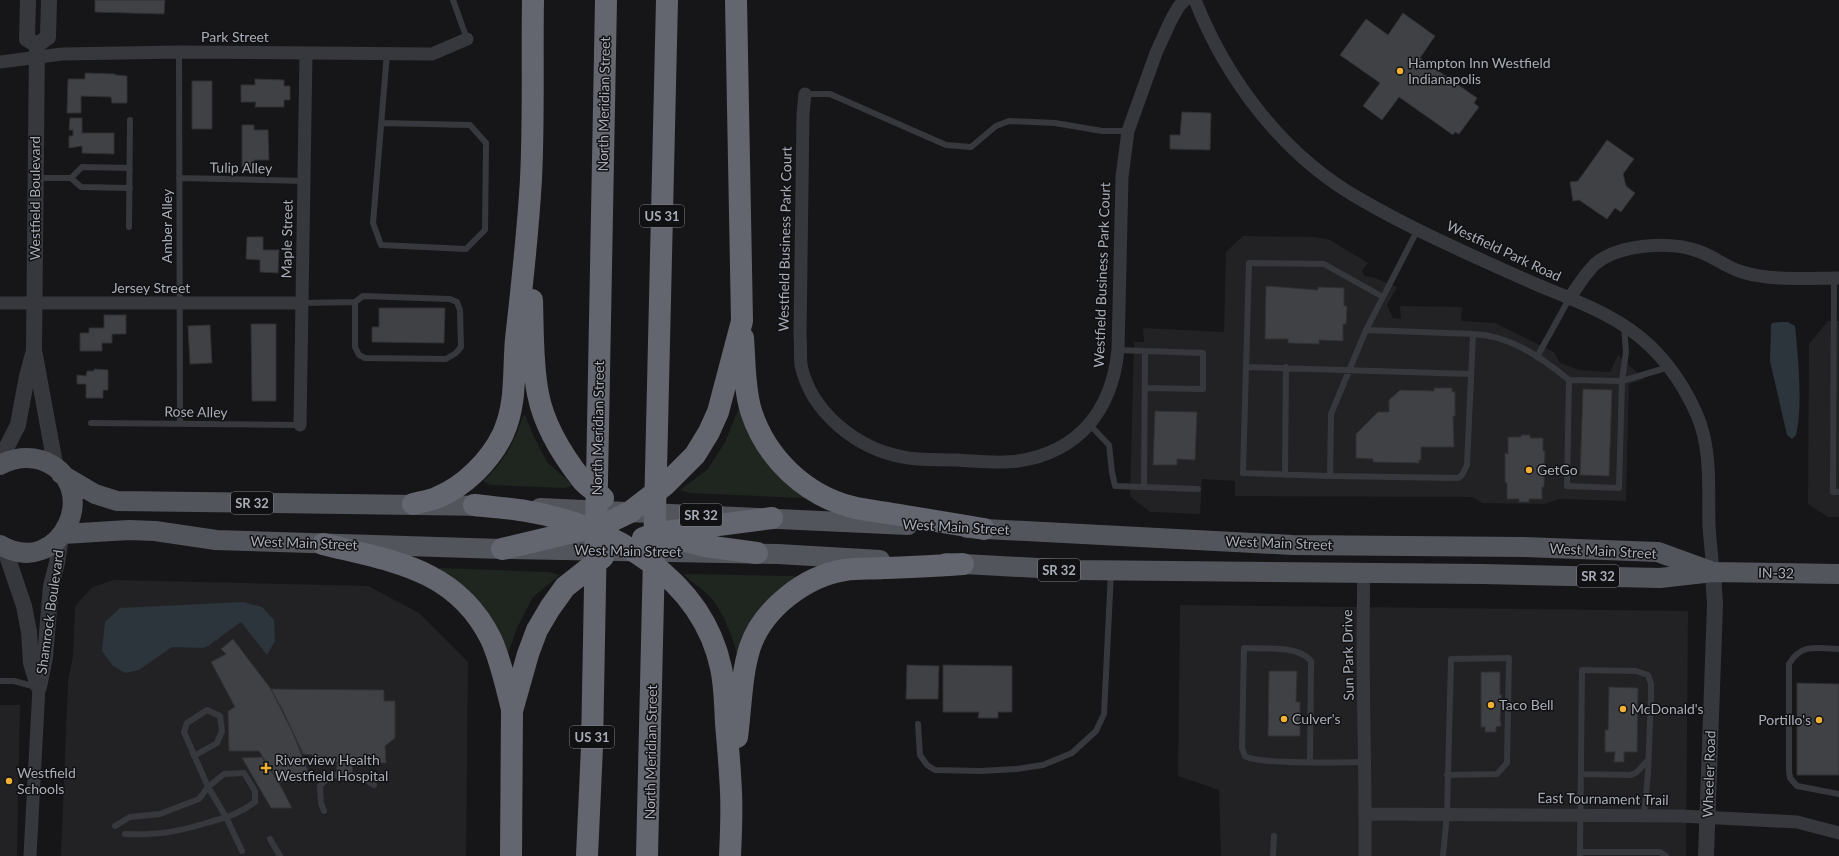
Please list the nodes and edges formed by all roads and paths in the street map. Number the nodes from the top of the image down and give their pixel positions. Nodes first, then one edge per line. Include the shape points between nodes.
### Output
1 (28, 0) edge
2 (49, 0) edge
3 (454, 0) edge
4 (533, 0) edge
5 (606, 0) edge
6 (667, 0) edge
7 (736, 0) edge
8 (1185, 0) edge
9 (1195, 0) edge
10 (467, 39) joint
11 (37, 51) junction
12 (179, 52) junction
13 (306, 53) junction
14 (387, 54) junction
15 (0, 62) edge
16 (805, 94) joint
17 (130, 120) dead end
18 (381, 122) junction
19 (1128, 131) junction
20 (130, 168) junction
21 (35, 178) junction
22 (71, 178) junction
23 (179, 178) junction
24 (304, 181) junction
25 (130, 188) junction
26 (129, 227) dead end
27 (1418, 229) junction
28 (526, 243) junction
29 (1836, 278) edge
30 (1383, 297) junction
31 (1570, 299) junction
32 (355, 302) junction
33 (0, 303) edge
34 (34, 303) junction
35 (302, 303) junction
36 (179, 304) junction
37 (742, 321) junction
38 (1624, 326) junction
39 (1366, 330) junction
40 (1473, 334) junction
41 (1836, 344) edge
42 (34, 350) junction
43 (1118, 350) junction
44 (1145, 351) junction
45 (1537, 356) junction
46 (1246, 367) junction
47 (1669, 367) junction
48 (1286, 368) junction
49 (1350, 369) junction
50 (1472, 374) junction
51 (1569, 380) junction
52 (1622, 381) junction
53 (1144, 388) junction
54 (91, 423) dead end
55 (180, 424) junction
56 (300, 425) joint
57 (1090, 425) junction
58 (0, 460) edge
59 (0, 465) edge
60 (59, 471) junction
61 (1285, 475) junction
62 (1330, 476) junction
63 (1144, 487) junction
64 (1198, 489) dead end
65 (1839, 492) edge
66 (412, 504) junction
67 (474, 505) junction
68 (626, 513) junction
69 (772, 518) junction
70 (589, 528) junction
71 (984, 529) junction
72 (657, 533) junction
73 (62, 535) junction
74 (323, 544) junction
75 (2, 546) edge
76 (623, 549) junction
77 (502, 550) junction
78 (757, 554) junction
79 (963, 564) junction
80 (1111, 570) junction
81 (1364, 572) junction
82 (1713, 572) junction
83 (1839, 574) edge
84 (1839, 649) edge
85 (0, 681) edge
86 (39, 687) junction
87 (512, 711) junction
88 (918, 724) dead end
89 (194, 756) junction
90 (1648, 760) junction
91 (1310, 761) junction
92 (1366, 762) junction
93 (1581, 774) junction
94 (1447, 775) junction
95 (374, 785) dead end
96 (208, 787) junction
97 (731, 794) junction
98 (1839, 794) edge
99 (324, 811) dead end
100 (1366, 814) junction
101 (1447, 814) junction
102 (1581, 815) junction
103 (1644, 815) junction
104 (226, 817) junction
105 (1708, 818) junction
106 (115, 826) dead end
107 (1839, 833) edge
108 (125, 834) dead end
109 (1274, 836) dead end
110 (270, 839) dead end
111 (242, 851) dead end
112 (1580, 854) edge
113 (1612, 854) edge
114 (30, 856) edge
115 (280, 856) edge
116 (511, 856) edge
117 (587, 856) edge
118 (647, 856) edge
119 (730, 856) edge
120 (1273, 856) edge
121 (1365, 856) edge
122 (1443, 856) edge
123 (1666, 856) edge
124 (1706, 856) edge

1 - 11 street via 27,39
2 - 11 street via 48,37
3 - 10 lane
4 - 28 highway via 531,177
5 - 117 highway, North Meridian Street / US 31 via 592,747
6 - 118 highway, North Meridian Street / US 31
7 - 37 highway
8 - 19 street, Westfield Business Park Court via 1171,20 1156,53
9 - 27 street, Westfield Park Road via 1228,66 1262,116 1281,137 1302,158 1358,198
10 - 14 street, Park Street via 432,54
11 - 12 street, Park Street via 62,54
11 - 15 street, Park Street
11 - 21 street, Westfield Boulevard
12 - 13 street, Park Street
12 - 23 lane, Amber Alley
13 - 14 street, Park Street
13 - 24 street, Maple Street
14 - 18 lane
16 - 19 lane via 830,94 946,145 961,147 971,147 996,126 1009,121 1055,123 1102,131
16 - 57 street, Westfield Business Park Court via 801,365 810,389 822,408 854,438 878,451 904,458 1017,462 1044,455 1066,444
17 - 20 lane
18 - 18 lane via 373,223 381,245 466,249 485,230 486,144 470,125
19 - 43 street, Westfield Business Park Court via 1122,178
20 - 22 lane via 82,167
20 - 25 lane
21 - 22 lane
21 - 34 street, Westfield Boulevard
22 - 25 lane via 81,187
23 - 24 lane, Tulip Alley
23 - 36 lane, Amber Alley
24 - 35 street, Maple Street
25 - 26 lane
27 - 30 lane
27 - 31 street, Westfield Park Road
28 - 66 highway via 515,350 514,398 503,435 488,457 468,477 436,498
28 - 68 highway via 532,290 534,366 538,395 546,418 557,441 583,481
29 - 31 street via 1757,276 1697,251 1652,246 1632,248 1608,255 1595,265
29 - 41 lane
30 - 39 lane
30 - 46 lane via 1324,264 1249,262
31 - 38 street, Westfield Park Road
31 - 45 lane
32 - 32 lane via 363,296 450,299 457,302 460,310 461,347 446,358 365,358 359,355 355,347
32 - 35 lane
33 - 34 street, Jersey Street
34 - 36 street, Jersey Street
34 - 42 street, Westfield Boulevard
35 - 36 street, Jersey Street
35 - 56 street, Maple Street
36 - 55 lane, Amber Alley
37 - 68 highway via 718,412 702,445 678,473 645,502
37 - 71 highway via 751,411 764,440 775,456 806,487 821,496 862,510
38 - 47 street, Westfield Park Road via 1650,346
38 - 52 lane via 1626,352
39 - 40 lane
39 - 49 lane
40 - 45 lane via 1488,334 1508,340
40 - 50 lane
41 - 65 lane via 1833,492
42 - 58 street, Westfield Boulevard via 18,425
42 - 60 street, Westfield Boulevard
43 - 44 lane
43 - 57 street, Westfield Business Park Court via 1116,369 1107,396
44 - 53 lane
44 - 53 lane via 1203,353 1203,389
45 - 51 lane
46 - 48 lane
46 - 61 lane via 1243,473
47 - 52 lane
47 - 82 street, Westfield Park Road via 1683,387 1698,417 1704,442 1708,466
48 - 49 lane
48 - 61 lane
49 - 50 lane
49 - 62 lane via 1330,414
50 - 62 lane via 1467,465 1458,478
51 - 52 lane
51 - 52 lane via 1567,486 1619,488
53 - 63 lane
54 - 55 lane, Rose Alley
55 - 56 lane, Rose Alley
57 - 63 lane via 1109,445 1115,486
59 - 60 main road, West Main Street via 15,459 30,458 44,461
60 - 66 main road, West Main Street / SR 32 via 95,494 117,501
60 - 73 main road via 69,486 73,500 72,514
61 - 62 lane
63 - 64 lane
66 - 67 main road, West Main Street / SR 32
67 - 68 main road, West Main Street / SR 32
67 - 70 highway via 526,511
68 - 69 main road, West Main Street / SR 32
68 - 70 highway via 603,525
68 - 72 highway
69 - 71 main road, West Main Street / SR 32
69 - 72 highway
70 - 76 highway
70 - 77 highway
71 - 82 main road, West Main Street / SR 32 via 1293,545 1658,552
72 - 76 highway
72 - 78 highway via 705,546
73 - 74 main road, West Main Street / SR 32 via 129,530 216,540
73 - 75 main road via 38,551 24,552
73 - 86 street, Shamrock Boulevard via 51,586 45,657
74 - 77 main road, West Main Street / SR 32
74 - 87 highway via 407,565 443,584 458,597 474,614 491,640
75 - 86 street, Shamrock Boulevard via 24,606 31,663
76 - 77 main road, West Main Street / SR 32
76 - 78 main road, West Main Street / SR 32
76 - 87 highway via 573,580 550,608 537,630 528,654
76 - 97 highway via 681,590 697,611 718,655 725,692
78 - 79 main road, West Main Street / SR 32
79 - 80 main road, West Main Street / SR 32 via 1059,570
79 - 97 highway via 844,570 808,583 779,603 756,635 746,661
80 - 81 main road, West Main Street / SR 32
80 - 88 lane via 1104,714 1096,731 1072,753 1043,765 1016,769 935,770 927,765 920,755
81 - 82 main road, West Main Street / SR 32 via 1660,578
81 - 92 street, Sun Park Drive via 1362,616
82 - 83 main road, IN-32 / SR 32
82 - 105 street, Wheeler Road
84 - 98 lane via 1804,649 1794,656 1789,664 1790,778 1797,786
85 - 86 lane via 14,681
86 - 114 street, Shamrock Boulevard
87 - 116 highway
89 - 89 lane via 184,732 187,723 207,710 220,716 222,731 217,744
89 - 96 lane
90 - 93 lane via 1631,776
90 - 93 lane via 1651,684 1648,675 1636,671 1582,670
90 - 103 lane
91 - 91 lane via 1311,661 1307,656 1295,651 1244,648 1243,754 1256,761
91 - 92 lane
92 - 100 street, Sun Park Drive
93 - 102 lane
94 - 94 lane via 1451,660 1510,658 1508,754 1504,767 1497,774
94 - 101 lane
95 - 99 lane via 359,776 331,775 320,786
96 - 104 lane
96 - 104 lane via 224,774 244,773 255,791 255,802 242,812
96 - 106 lane via 199,799 171,811 130,817
97 - 119 highway
100 - 101 street, East Tournament Trail
100 - 121 street, Sun Park Drive
101 - 102 street, East Tournament Trail
101 - 122 lane
102 - 103 street, East Tournament Trail
102 - 112 lane
103 - 105 street, East Tournament Trail
104 - 108 lane via 173,833
104 - 111 lane
105 - 107 street, East Tournament Trail via 1796,822 1816,825
105 - 124 street, Wheeler Road
109 - 120 lane
110 - 115 lane
112 - 113 lane
113 - 123 lane via 1660,852

